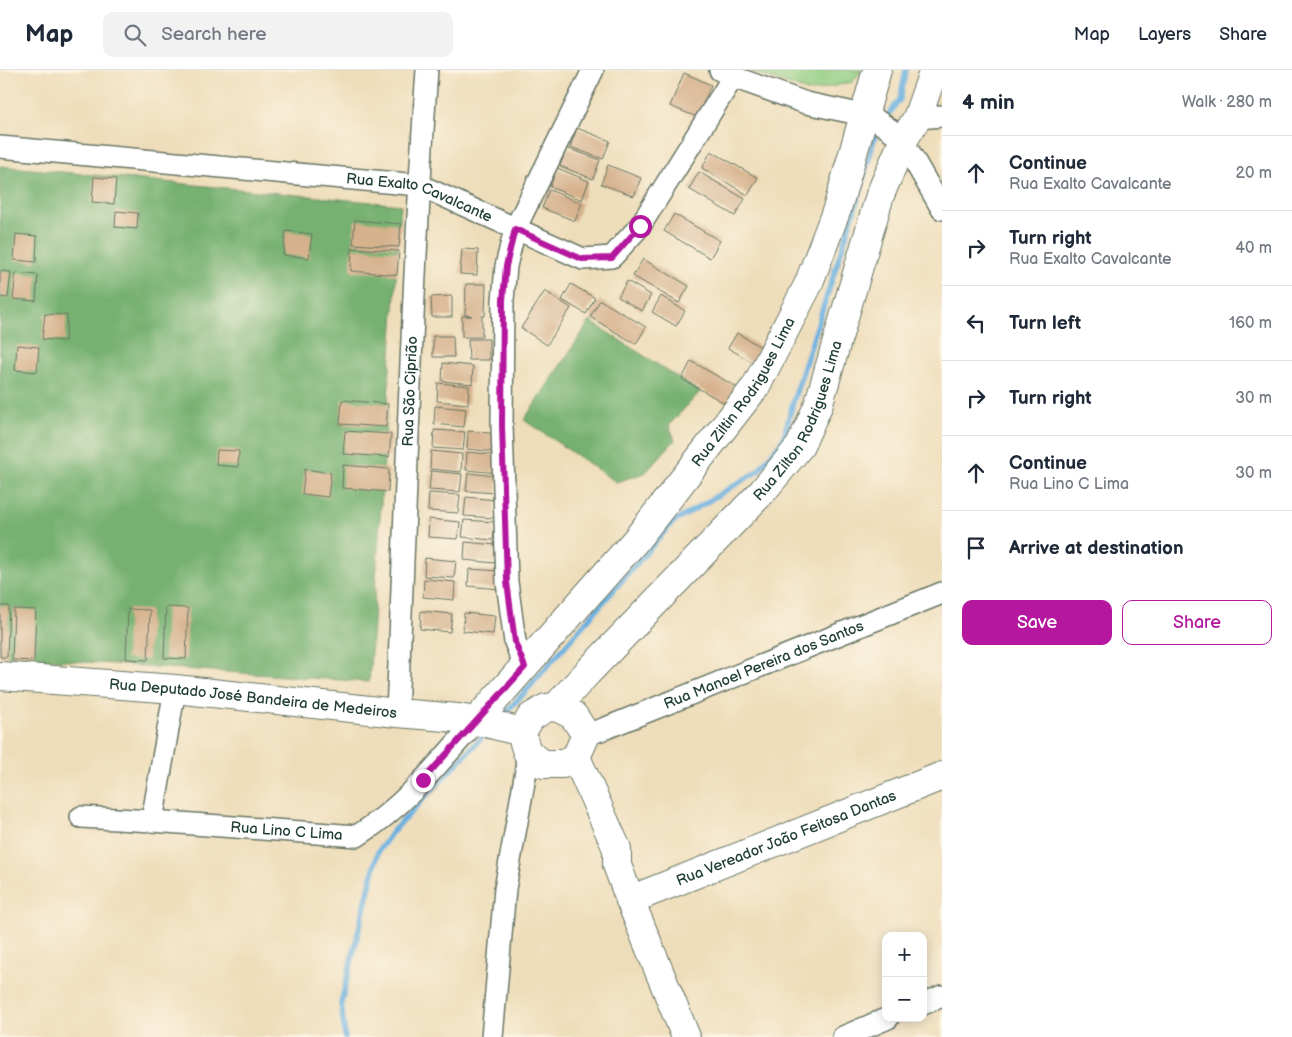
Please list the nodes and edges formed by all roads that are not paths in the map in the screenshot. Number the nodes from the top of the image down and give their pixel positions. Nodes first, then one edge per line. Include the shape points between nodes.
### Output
1 (427, 70) edge
2 (593, 70) edge
3 (877, 70) edge
4 (934, 70) edge
5 (726, 73) edge
6 (870, 117) junction
7 (914, 127) edge
8 (0, 147) edge
9 (419, 185) junction
10 (942, 209) edge
11 (515, 229) junction
12 (942, 593) edge
13 (0, 676) edge
14 (175, 689) junction
15 (539, 689) junction
16 (397, 713) junction
17 (503, 731) junction
18 (575, 752) junction
19 (942, 776) edge
20 (81, 817) dead end
21 (152, 821) junction
22 (630, 900) junction
23 (942, 996) edge
24 (927, 1002) edge
25 (882, 1021) edge
26 (846, 1036) edge
27 (492, 1037) edge
28 (686, 1037) edge

1 - 9 street, Rua São Ciprião
2 - 11 street
3 - 6 street, Rua Ziltin Rodrigues Lima
4 - 7 street, Rua Zilton Rodrigues Lima
5 - 6 street via 806,103
5 - 11 street, Rua Exalto Cavalcante via 640,226 612,258 582,259
6 - 7 street
6 - 15 street, Rua Ziltin Rodrigues Lima via 808,285 756,386 636,540
7 - 10 street
7 - 15 street, Rua Zilton Rodrigues Lima via 880,195 818,406 800,446 762,492 588,672
8 - 9 street, Rua Exalto Cavalcante
9 - 11 street, Rua Exalto Cavalcante
9 - 16 street, Rua São Ciprião
11 - 15 street via 506,266 503,300 502,426 507,582 515,642
12 - 18 street, Rua Manoel Pereira dos Santos via 624,721
13 - 14 street, Rua Deputado José Bandeira de Medeiros
14 - 16 street, Rua Deputado José Bandeira de Medeiros
14 - 21 street
15 - 17 street, Rua Zilton Rodrigues Lima
15 - 17 street via 530,717
15 - 18 street via 573,715
16 - 17 street, Rua Deputado José Bandeira de Medeiros
17 - 18 street via 543,764
17 - 21 street, Rua Lino C Lima via 423,780 375,825 356,836
17 - 27 street via 526,771 505,889
18 - 22 street via 617,849 617,865
19 - 22 street, Rua Vereador João Feitosa Dantas
20 - 21 street, Rua Lino C Lima
22 - 28 street
23 - 24 street
25 - 26 street

